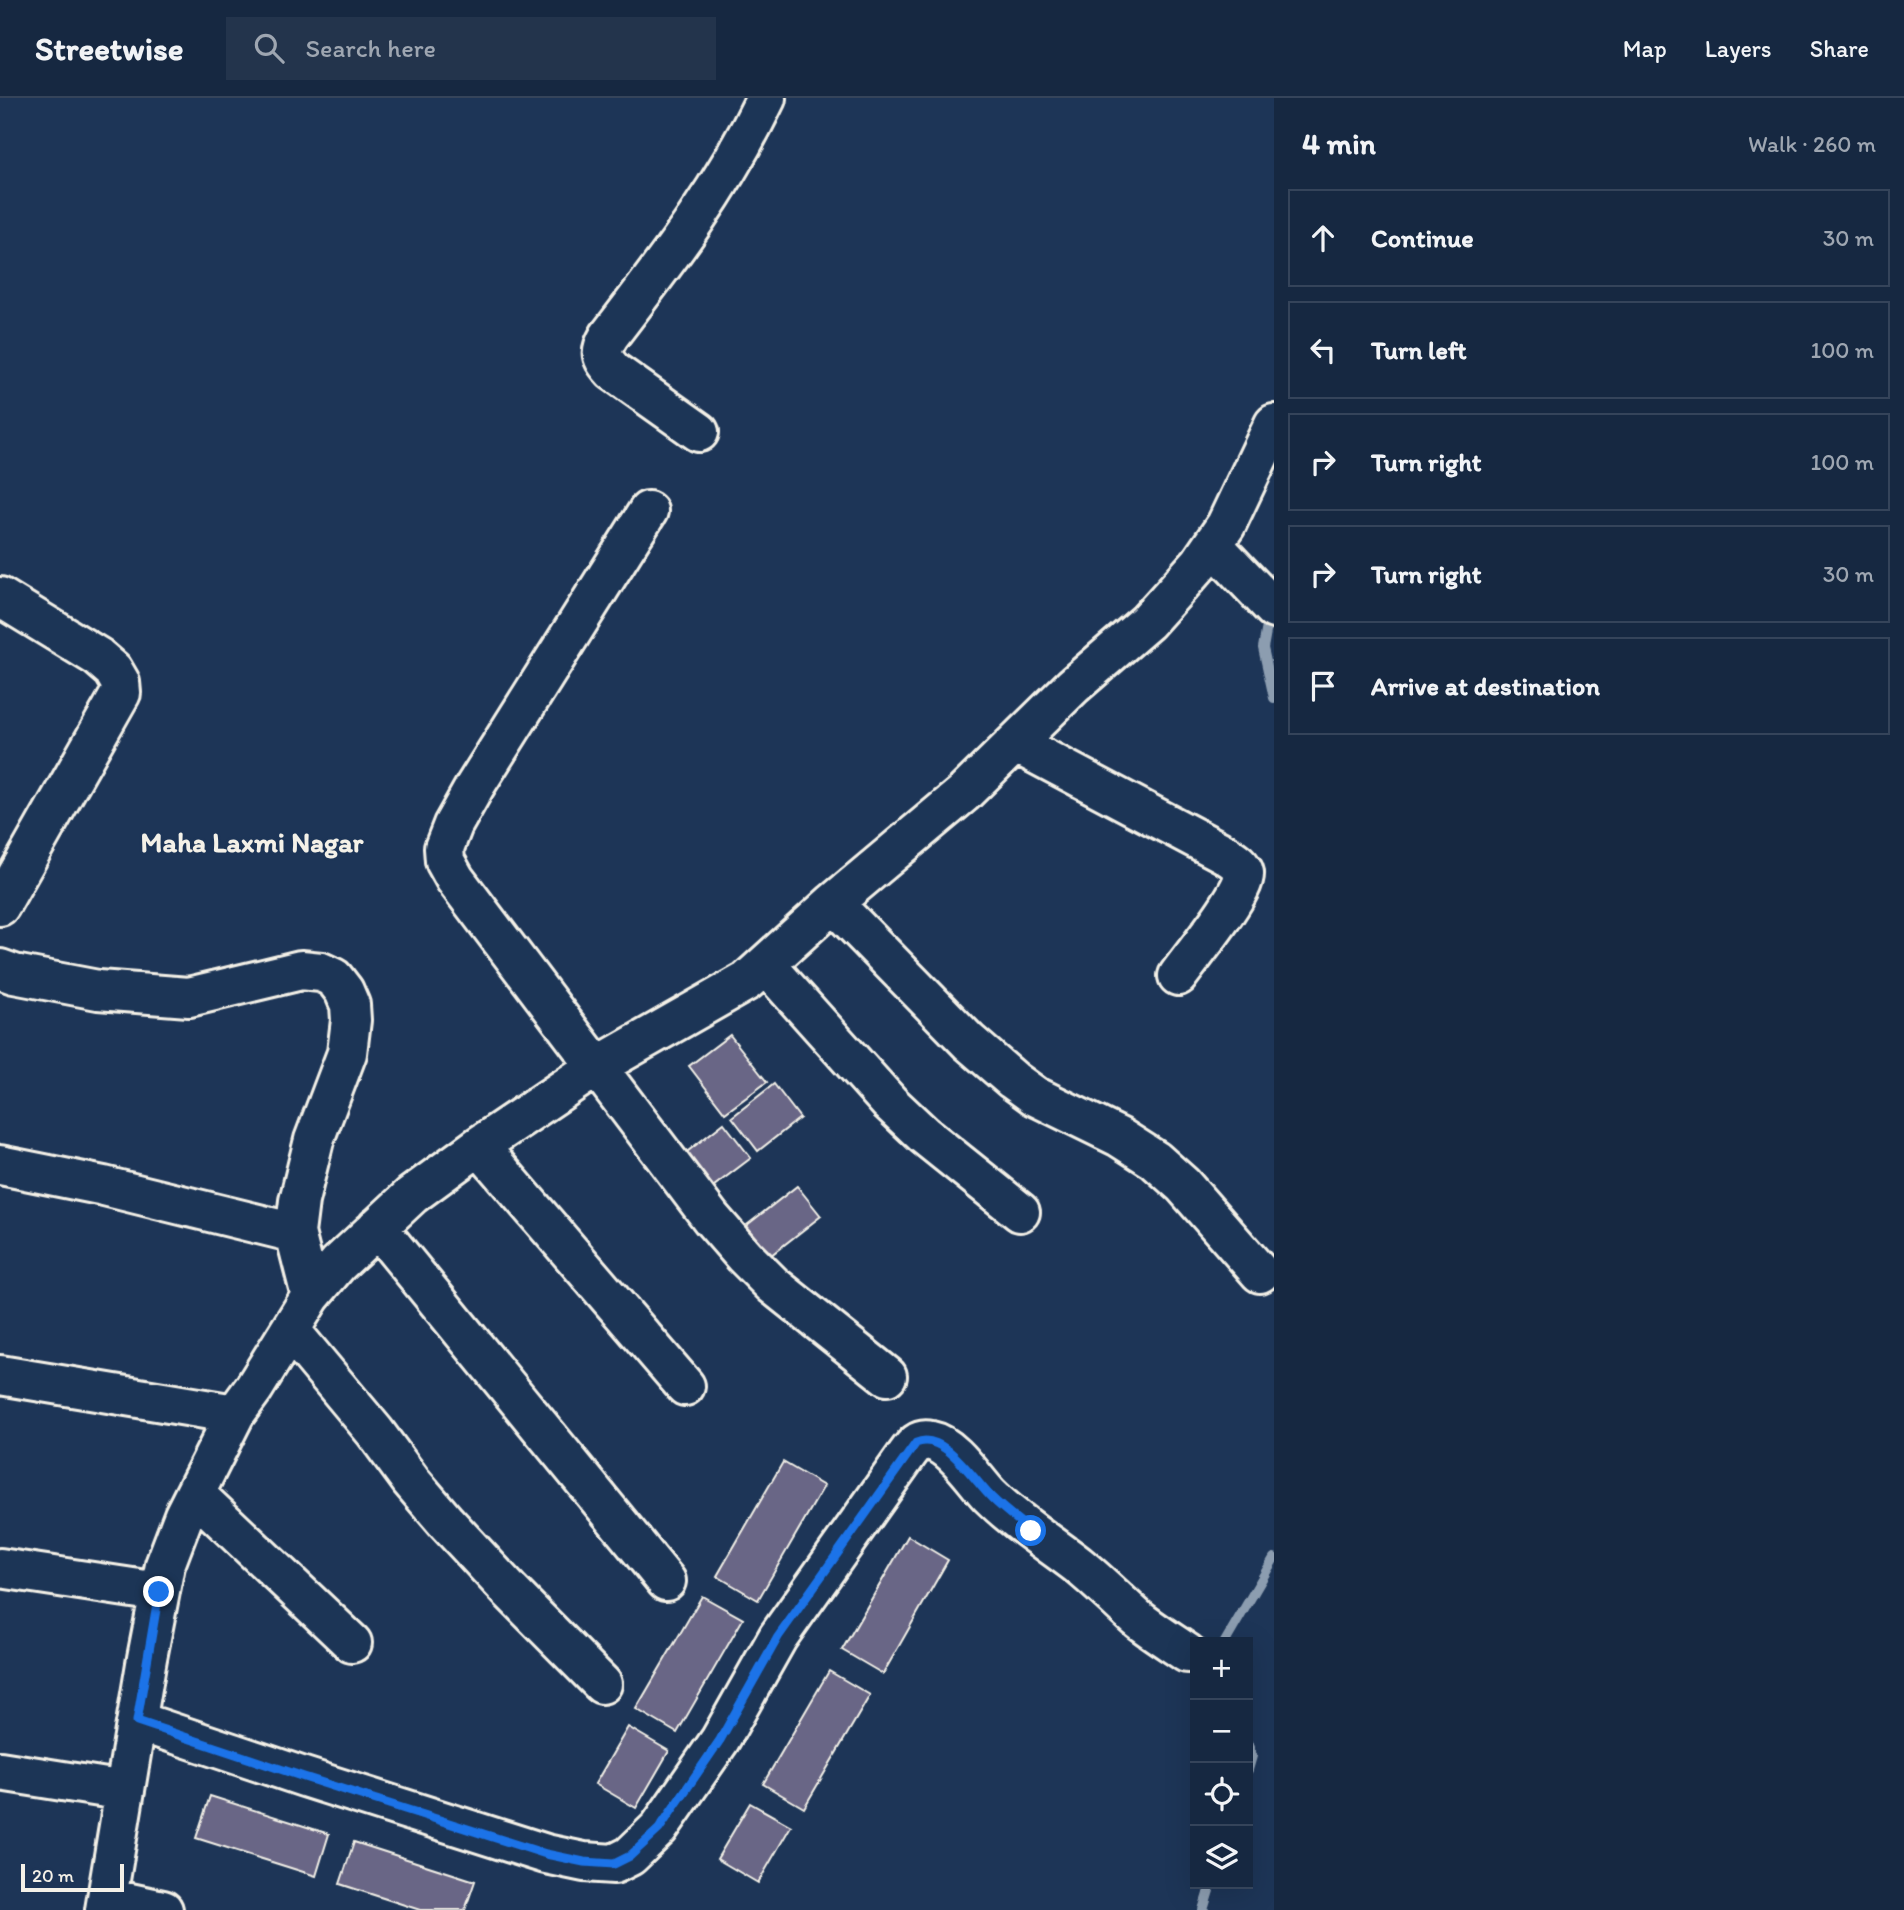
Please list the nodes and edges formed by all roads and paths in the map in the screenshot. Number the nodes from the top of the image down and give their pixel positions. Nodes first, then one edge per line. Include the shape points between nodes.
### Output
1 (766, 98) edge
2 (1274, 424) edge
3 (699, 432) dead end
4 (648, 511) dead end
5 (1213, 545) junction
6 (1268, 602) edge
7 (4, 610) edge
8 (1014, 743) junction
9 (833, 903) junction
10 (0, 906) edge
11 (766, 965) junction
12 (0, 969) edge
13 (1178, 976) dead end
14 (596, 1067) junction
15 (479, 1146) junction
16 (0, 1165) edge
17 (1020, 1212) dead end
18 (377, 1227) junction
19 (295, 1233) junction
20 (1260, 1273) dead end
21 (311, 1296) junction
22 (290, 1330) junction
23 (0, 1375) edge
24 (887, 1376) dead end
25 (685, 1386) dead end
26 (235, 1414) junction
27 (195, 1494) junction
28 (0, 1568) edge
29 (666, 1581) dead end
30 (159, 1592) junction
31 (352, 1643) dead end
32 (1186, 1653) dead end
33 (603, 1684) dead end
34 (137, 1721) junction
35 (0, 1771) edge
36 (125, 1791) junction
37 (106, 1904) edge
38 (163, 1910) edge

1 - 3 street via 720,185 609,336 602,353 613,371
2 - 5 street
4 - 14 street via 475,786 444,848 455,879
5 - 6 street
5 - 8 street via 1147,622
7 - 10 street via 98,657 113,670 121,693
8 - 9 street via 963,793
8 - 13 street via 1241,866 1244,873 1239,893
9 - 11 street
9 - 20 street via 969,1042 1013,1080 1156,1160
11 - 14 street via 747,981
11 - 17 street via 889,1102
12 - 19 street via 97,990 189,997 301,970 334,978 350,1006 347,1053 314,1140
14 - 15 street
14 - 24 street via 744,1256 773,1285
15 - 18 street
15 - 25 street
16 - 19 street
18 - 21 street
18 - 29 street
19 - 21 street
21 - 22 street
22 - 26 street
22 - 33 street via 446,1522
23 - 26 street
26 - 27 street
27 - 30 street via 164,1565
27 - 31 street
28 - 30 street
30 - 34 street
32 - 34 street via 1006,1511 954,1455 940,1444 921,1440 778,1637 720,1740 659,1829 630,1856 614,1864 546,1854
34 - 36 street
35 - 36 street
36 - 37 street
37 - 38 street

